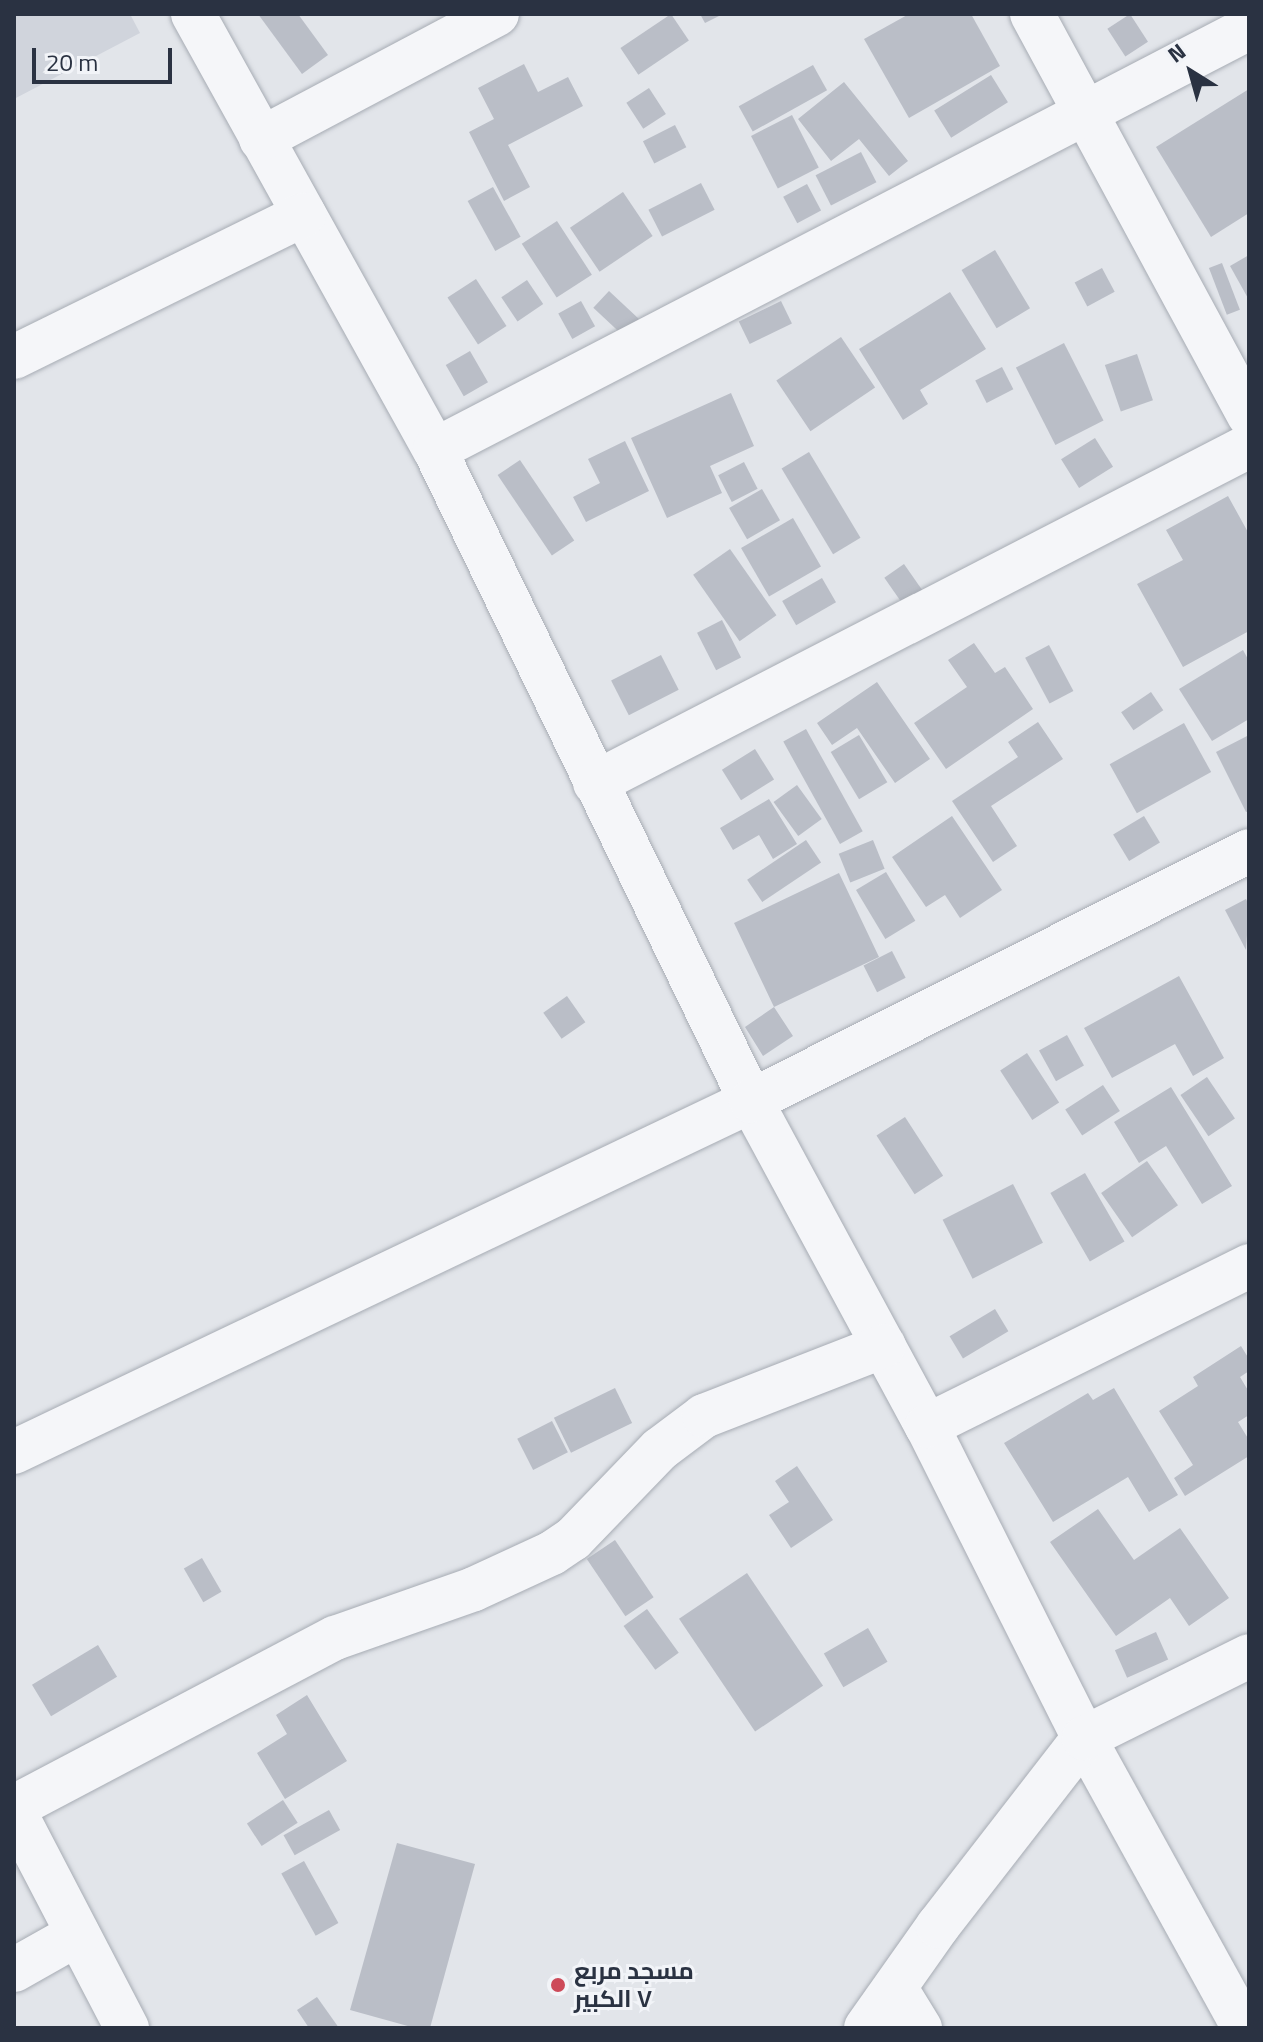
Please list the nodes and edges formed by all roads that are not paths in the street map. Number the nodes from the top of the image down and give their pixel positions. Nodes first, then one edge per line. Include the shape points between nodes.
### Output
1 (193, 14) edge
2 (497, 14) edge
3 (1032, 14) edge
4 (1249, 28) edge
5 (1086, 115) junction
6 (261, 139) junction
7 (304, 214) junction
8 (14, 357) edge
9 (1249, 415) edge
10 (1249, 446) edge
11 (435, 450) junction
12 (595, 783) junction
13 (1249, 851) edge
14 (751, 1101) junction
15 (1249, 1266) edge
16 (884, 1346) junction
17 (927, 1426) junction
18 (14, 1452) edge
19 (1249, 1656) edge
20 (1084, 1738) junction
21 (14, 1809) edge
22 (78, 1934) junction
23 (14, 1970) edge
24 (896, 1989) junction
25 (127, 2028) edge
26 (866, 2028) edge
27 (920, 2028) edge
28 (1244, 2028) edge

1 - 6 street
2 - 6 street
3 - 5 street
4 - 5 street
5 - 9 street
5 - 11 street
6 - 7 street
7 - 8 street
7 - 11 street
10 - 12 street
11 - 12 street
12 - 14 street
13 - 14 street
14 - 16 street
14 - 18 street
15 - 17 street
16 - 17 street
16 - 21 street via 704,1416 660,1449 573,1539 552,1553 474,1589 335,1638
17 - 20 street
19 - 20 street
20 - 24 street via 938,1926
20 - 28 street
21 - 22 street
22 - 23 street
22 - 25 street
24 - 26 street
24 - 27 street

